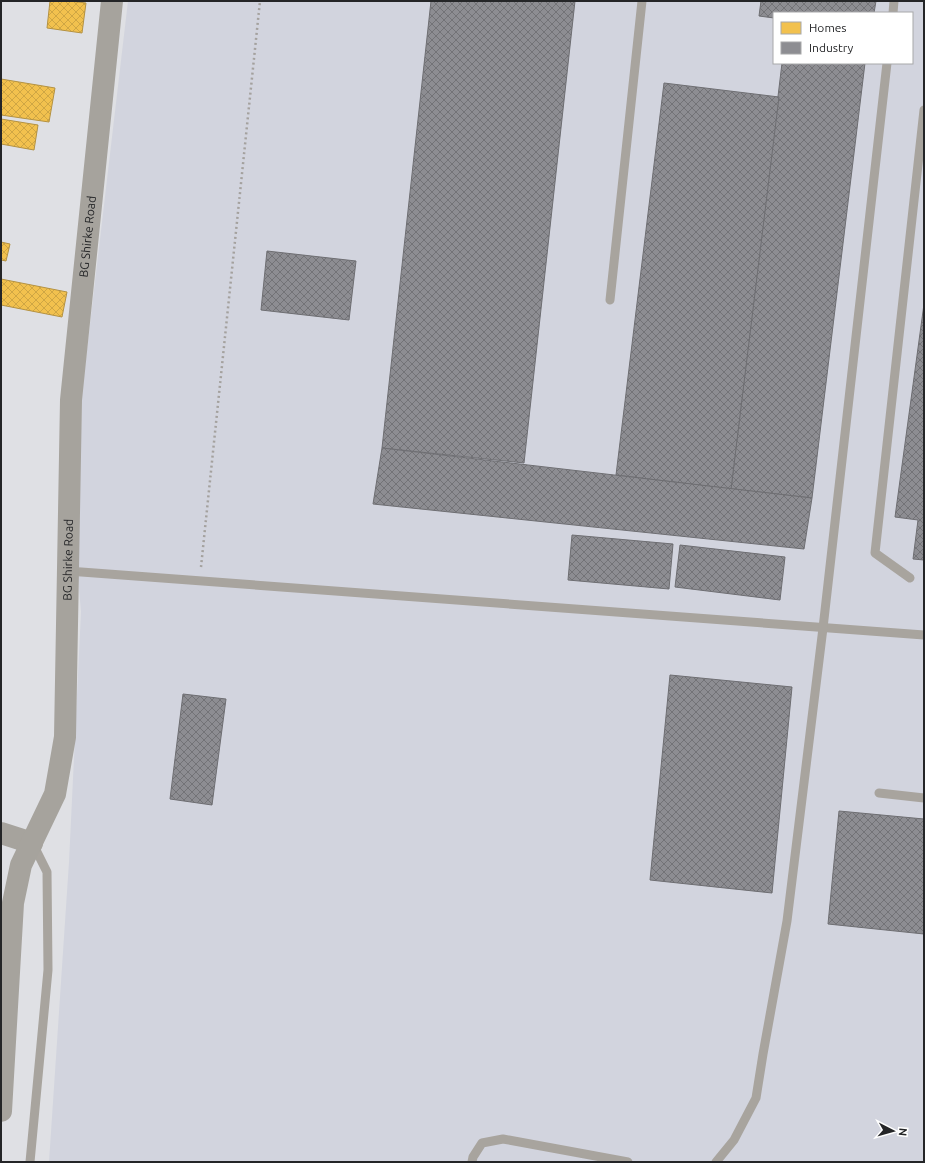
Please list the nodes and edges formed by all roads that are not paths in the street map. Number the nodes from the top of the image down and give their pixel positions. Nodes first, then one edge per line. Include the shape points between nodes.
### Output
1 (112, 1) edge
2 (642, 1) edge
3 (894, 1) edge
4 (893, 12) edge
5 (887, 64) edge
6 (924, 110) edge
7 (610, 300) dead end
8 (68, 572) junction
9 (910, 578) dead end
10 (823, 628) junction
11 (924, 635) edge
12 (879, 793) dead end
13 (924, 798) edge
14 (1, 833) edge
15 (32, 843) junction
16 (1, 1111) edge
17 (30, 1162) edge
18 (472, 1162) edge
19 (628, 1162) edge
20 (716, 1162) edge

1 - 8 street, BG Shirke Road via 71,400
2 - 7 lane
3 - 4 lane
5 - 10 lane
6 - 9 lane via 875,553
8 - 10 lane
8 - 15 street, BG Shirke Road via 65,737 55,794
10 - 11 lane
10 - 20 lane via 787,921 756,1098 734,1140
12 - 13 lane
14 - 15 street
15 - 16 street, BG Shirke Road via 21,865 13,903
15 - 17 lane via 47,872 48,970
18 - 19 lane via 482,1143 503,1139

